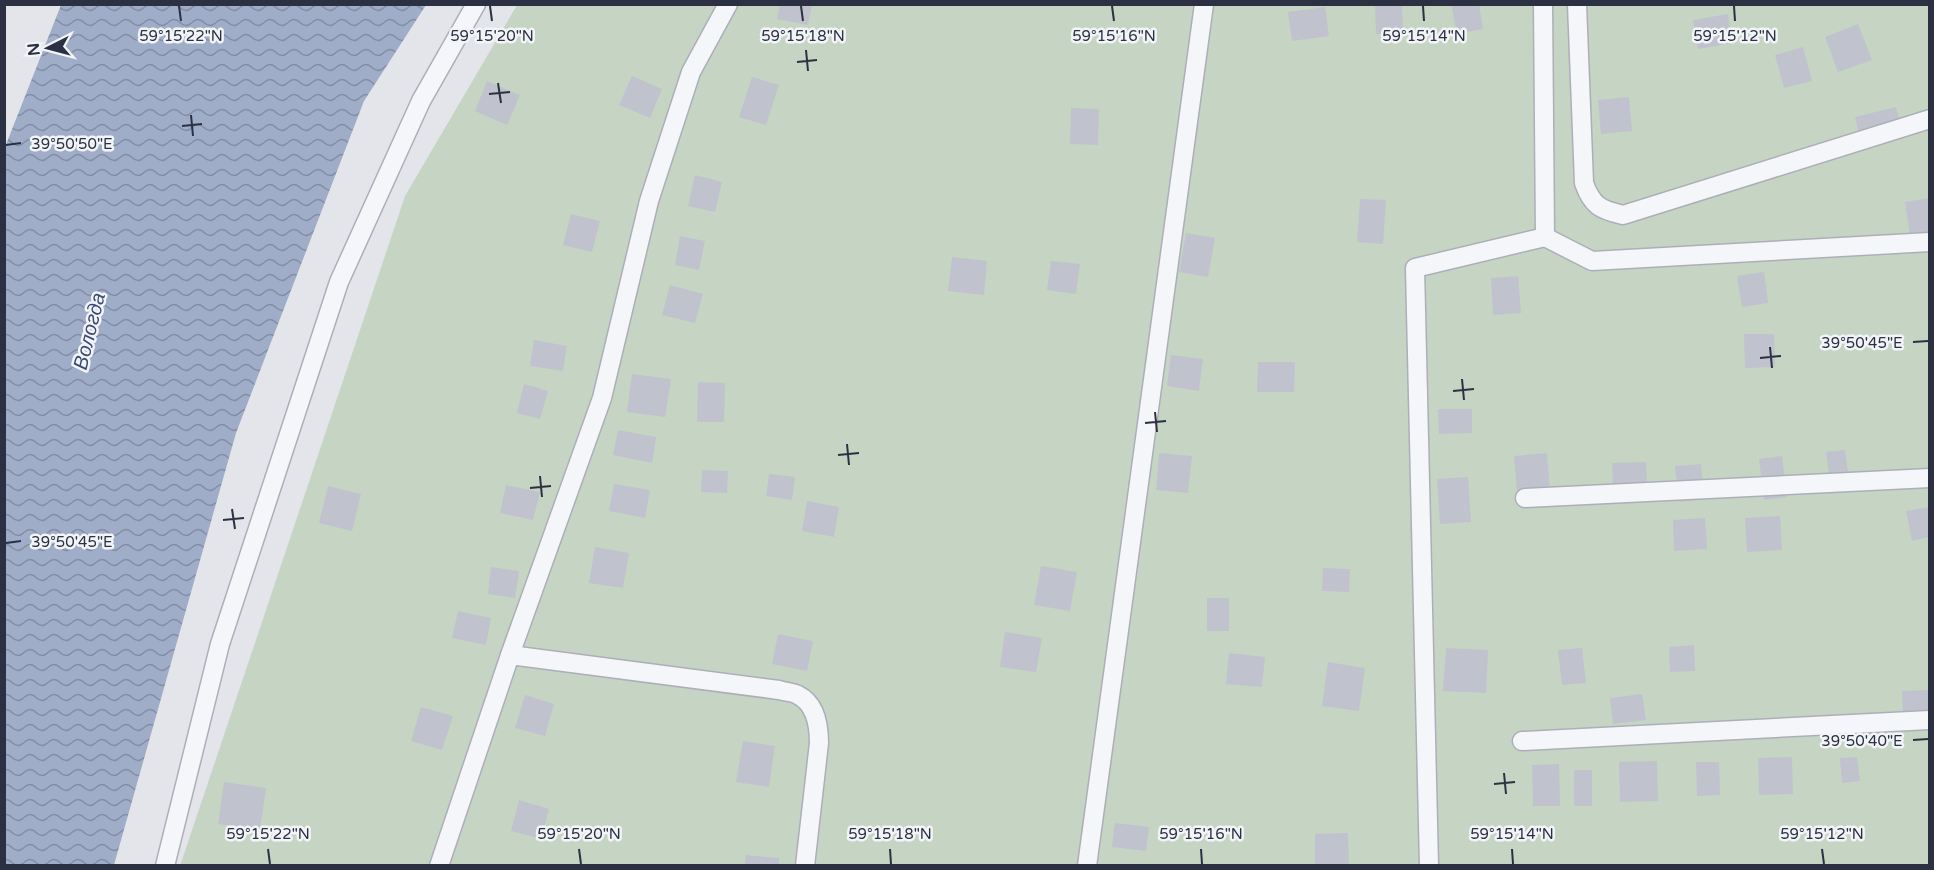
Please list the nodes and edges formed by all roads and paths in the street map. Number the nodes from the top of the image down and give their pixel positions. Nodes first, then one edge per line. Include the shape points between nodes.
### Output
1 (476, 4) edge
2 (728, 4) edge
3 (1204, 4) edge
4 (1543, 4) edge
5 (1577, 4) edge
6 (1929, 118) edge
7 (1545, 237) junction
8 (1929, 242) edge
9 (1929, 478) edge
10 (1526, 498) dead end
11 (510, 655) junction
12 (1929, 720) edge
13 (1522, 741) dead end
14 (165, 866) edge
15 (439, 866) edge
16 (805, 866) edge
17 (1087, 866) edge
18 (1429, 866) edge

1 - 14 lane via 421,101 339,282 220,644
2 - 11 lane via 691,72 649,201 602,398
3 - 17 lane
4 - 7 lane
5 - 6 lane via 1584,183 1589,199 1605,211 1623,215
7 - 8 lane via 1592,261
7 - 18 lane via 1415,268
9 - 10 lane
11 - 15 lane
11 - 16 lane via 799,695 810,706 818,724 819,743
12 - 13 lane

